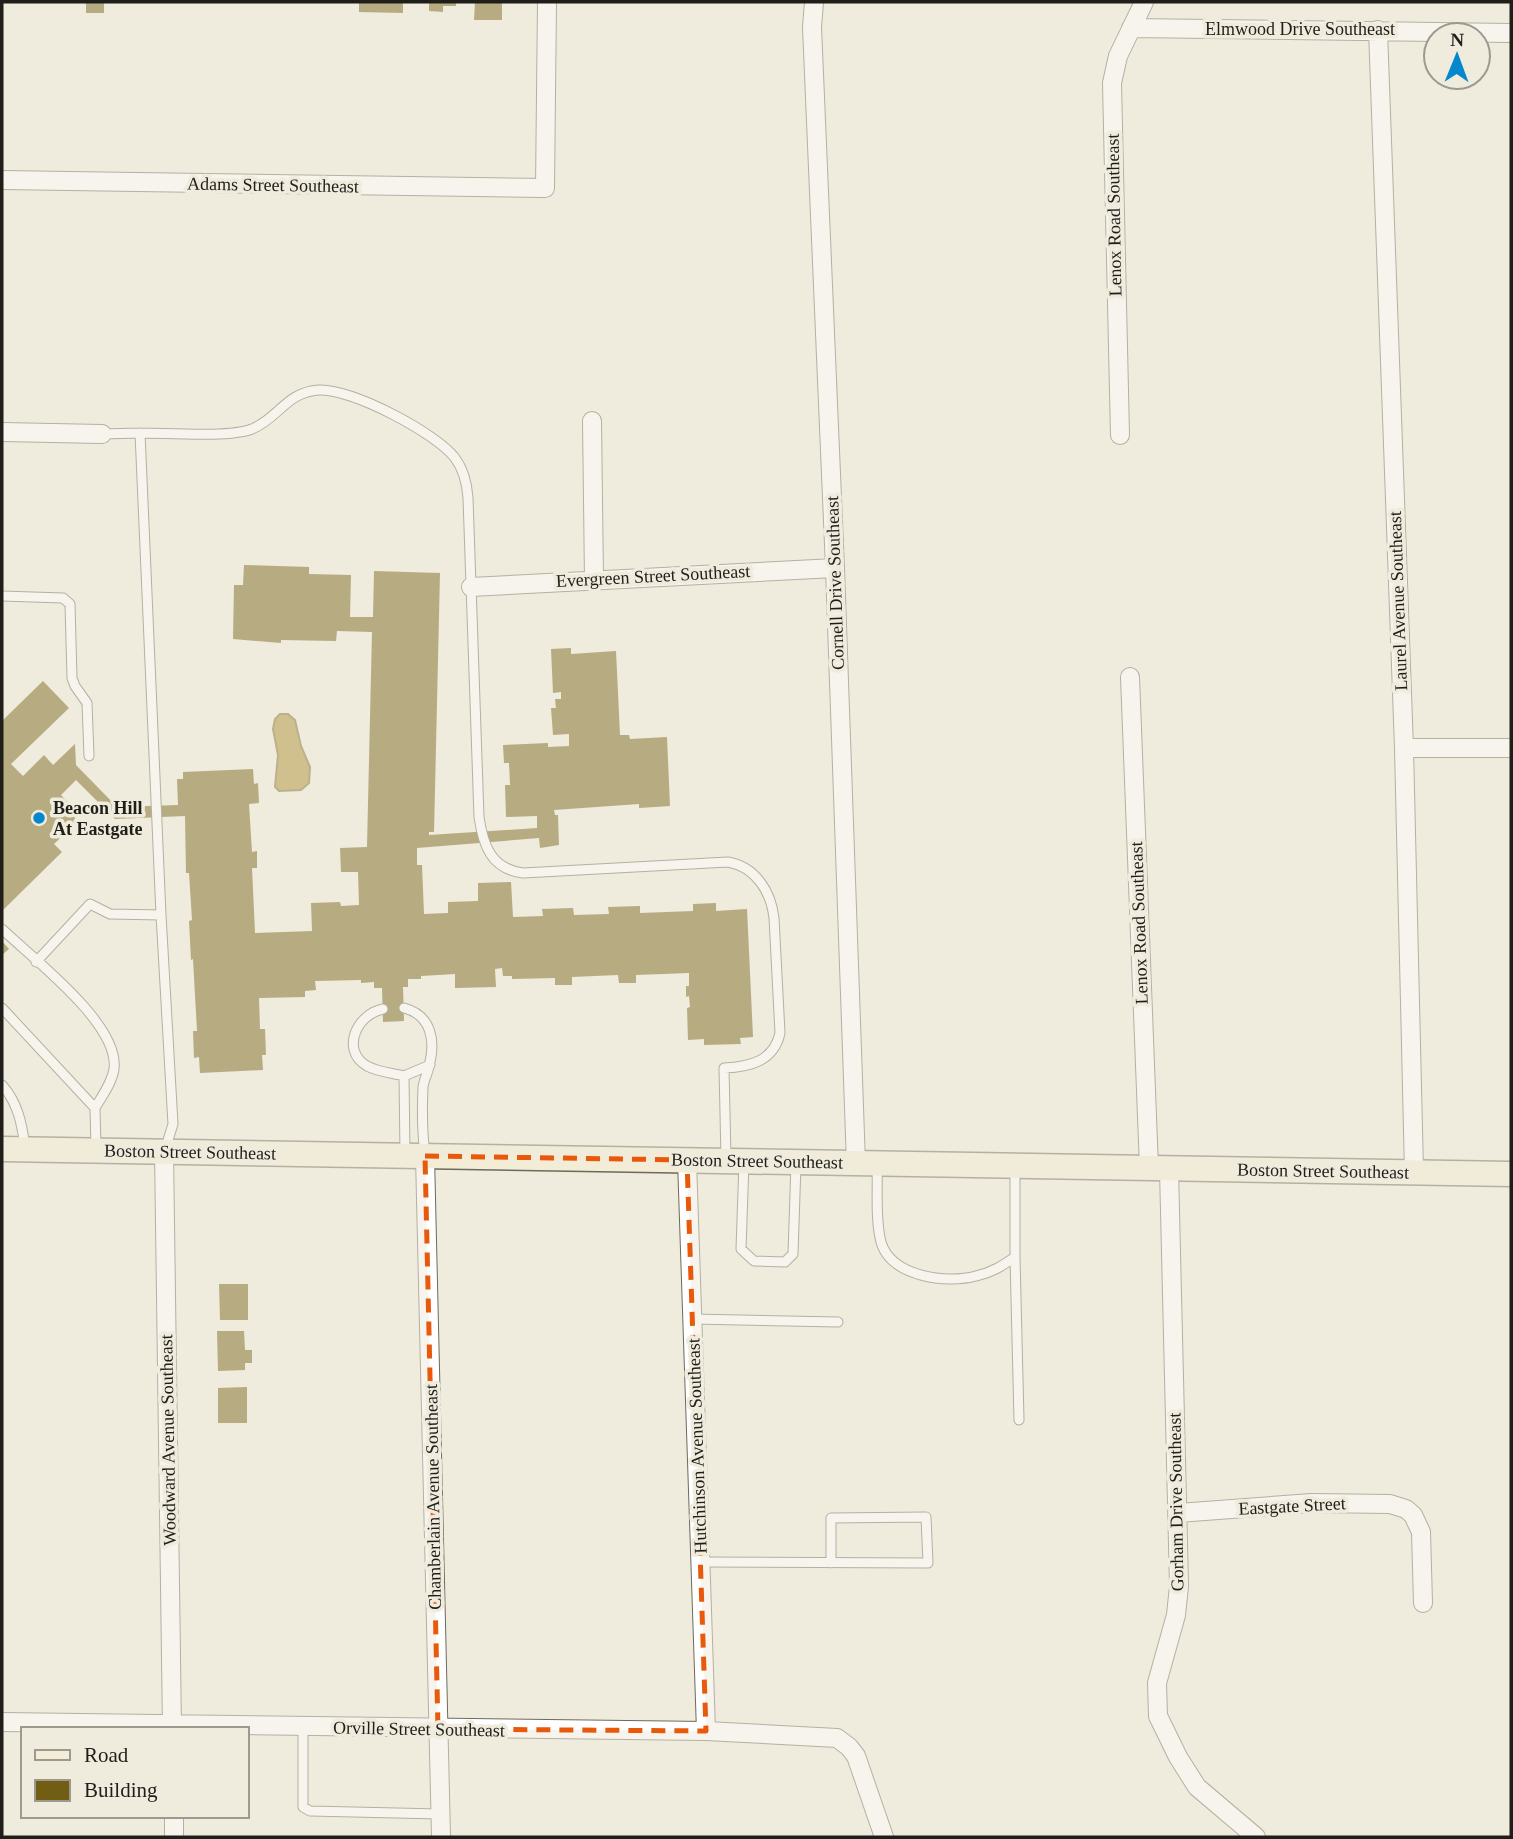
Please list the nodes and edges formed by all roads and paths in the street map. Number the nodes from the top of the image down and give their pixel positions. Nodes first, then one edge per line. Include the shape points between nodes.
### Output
1 (547, 2) edge
2 (814, 2) edge
3 (1144, 2) edge
4 (1131, 28) junction
5 (1378, 30) junction
6 (1511, 33) edge
7 (2, 180) edge
8 (592, 421) dead end
9 (2, 432) edge
10 (140, 433) junction
11 (102, 434) joint
12 (1120, 435) dead end
13 (835, 568) junction
14 (594, 579) junction
15 (471, 587) junction
16 (2, 596) edge
17 (1130, 677) dead end
18 (1404, 748) junction
19 (1511, 748) edge
20 (89, 756) dead end
21 (161, 915) junction
22 (2, 929) edge
23 (36, 962) junction
24 (2, 1008) edge
25 (404, 1008) dead end
26 (383, 1009) dead end
27 (430, 1065) junction
28 (404, 1076) junction
29 (2, 1086) edge
30 (95, 1108) junction
31 (14, 1149) edge
32 (96, 1150) junction
33 (164, 1151) junction
34 (415, 1156) junction
35 (687, 1160) junction
36 (735, 1161) junction
37 (796, 1162) junction
38 (867, 1164) junction
39 (1015, 1166) junction
40 (1159, 1169) junction
41 (1414, 1172) junction
42 (1511, 1174) edge
43 (1015, 1258) junction
44 (692, 1319) junction
45 (838, 1322) dead end
46 (1019, 1420) dead end
47 (1178, 1513) junction
48 (700, 1562) junction
49 (831, 1563) junction
50 (1423, 1602) dead end
51 (2, 1722) edge
52 (172, 1727) edge
53 (303, 1727) junction
54 (438, 1729) junction
55 (706, 1731) junction
56 (440, 1814) junction
57 (174, 1818) edge
58 (885, 1836) edge
59 (174, 1837) edge
60 (441, 1837) edge
61 (1256, 1837) edge

1 - 7 street, Adams Street Southeast via 544,188
2 - 13 street, Cornell Drive Southeast
3 - 4 street, Lenox Road Southeast
4 - 5 street, Elmwood Drive Southeast
4 - 12 street, Lenox Road Southeast via 1112,83
5 - 6 street, Elmwood Drive Southeast
5 - 18 street, Laurel Avenue Southeast
8 - 14 street
9 - 11 street
10 - 11 lane
10 - 15 lane via 238,432 262,424 298,395 319,390 351,395 434,438 459,464 468,498
10 - 21 lane
13 - 14 street, Evergreen Street Southeast
13 - 38 street, Cornell Drive Southeast
14 - 15 street, Evergreen Street Southeast
15 - 36 lane via 479,817 485,847 494,859 523,873 728,862 751,873 768,894 774,918 780,1033 774,1050 761,1061 724,1069
16 - 20 lane via 63,598 70,604 72,678 87,703
17 - 40 street, Lenox Road Southeast
18 - 19 street
18 - 41 street, Laurel Avenue Southeast
21 - 23 lane via 110,914 90,904
21 - 33 lane via 173,1124
22 - 23 lane
23 - 30 lane via 88,1009 109,1046 114,1071
24 - 30 lane
25 - 27 lane via 417,1012 428,1024
26 - 28 lane via 358,1023 355,1049 368,1066
27 - 28 lane
27 - 34 lane
28 - 34 lane
29 - 31 lane via 17,1108
30 - 32 lane
31 - 32 street, Boston Street Southeast
32 - 33 street, Boston Street Southeast
33 - 34 street, Boston Street Southeast
33 - 52 street, Woodward Avenue Southeast
34 - 35 street, Boston Street Southeast
34 - 54 street, Chamberlain Avenue Southeast
35 - 36 street, Boston Street Southeast
35 - 44 street, Hutchinson Avenue Southeast
36 - 37 street, Boston Street Southeast
36 - 37 lane via 741,1249 754,1261 785,1262 793,1254
37 - 38 street, Boston Street Southeast
38 - 39 street, Boston Street Southeast
38 - 43 lane via 881,1244 888,1257 901,1266 920,1276 973,1277
39 - 40 street, Boston Street Southeast
39 - 43 lane
40 - 41 street, Boston Street Southeast
40 - 47 street, Gorham Drive Southeast
41 - 42 street, Boston Street Southeast
43 - 46 lane
44 - 45 lane
44 - 48 street, Hutchinson Avenue Southeast
47 - 50 street, Eastgate Street via 1312,1503 1390,1504 1406,1509 1421,1532
47 - 61 street, Gorham Drive Southeast via 1180,1586 1157,1683 1158,1716 1196,1787
48 - 49 lane
48 - 55 street, Hutchinson Avenue Southeast
49 - 49 lane via 928,1563 926,1517 831,1518
51 - 52 street, Orville Street Southeast
52 - 53 street, Orville Street Southeast
53 - 54 street, Orville Street Southeast
53 - 56 lane via 303,1807 310,1811
54 - 55 street, Orville Street Southeast
54 - 56 street, Chamberlain Avenue Southeast
55 - 58 street, Orville Street Southeast via 837,1738 856,1756
56 - 60 street, Chamberlain Avenue Southeast
57 - 59 street

